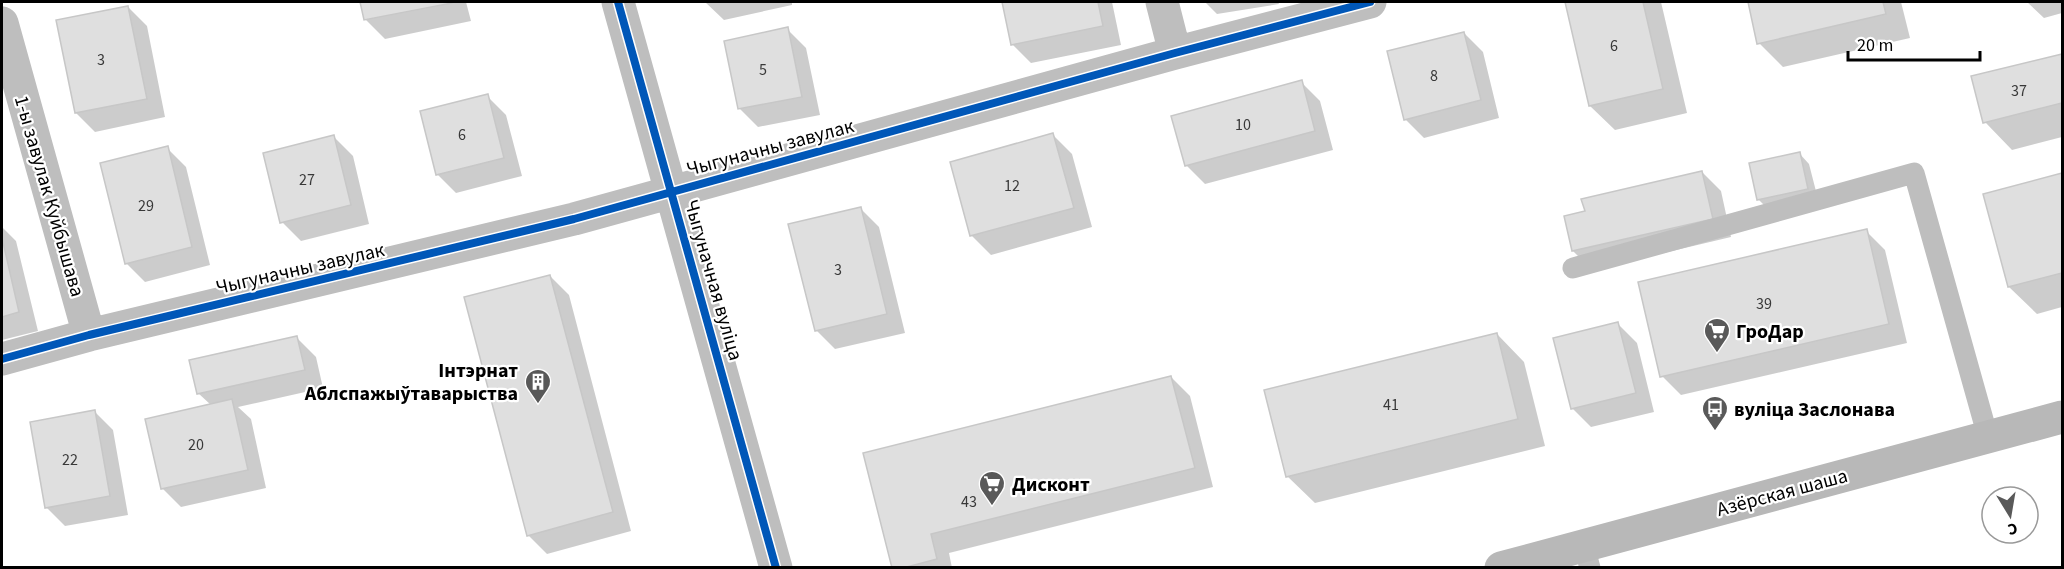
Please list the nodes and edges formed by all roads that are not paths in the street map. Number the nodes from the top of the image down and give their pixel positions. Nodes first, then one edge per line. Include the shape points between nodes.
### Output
1 (618, 2) edge
2 (1162, 2) edge
3 (1370, 2) edge
4 (2, 23) edge
5 (1175, 52) junction
6 (672, 191) junction
7 (1573, 268) dead end
8 (89, 335) junction
9 (2, 359) edge
10 (2062, 417) edge
11 (1988, 437) junction
12 (1587, 557) edge
13 (776, 567) edge
14 (1501, 567) edge

1 - 6 street, Чыгуначная вуліца
2 - 5 street
3 - 5 street, Чыгуначны завулак
4 - 8 street, 1-ы завулак Куйбышава
5 - 6 street, Чыгуначны завулак
6 - 8 street, Чыгуначны завулак via 574,219
6 - 13 street, Чыгуначная вуліца
7 - 11 lane via 1914,173
8 - 9 street, Чыгуначны завулак
10 - 11 main road, Азёрская шаша
11 - 12 main road, Азёрская шаша
12 - 14 main road, Азёрская шаша

